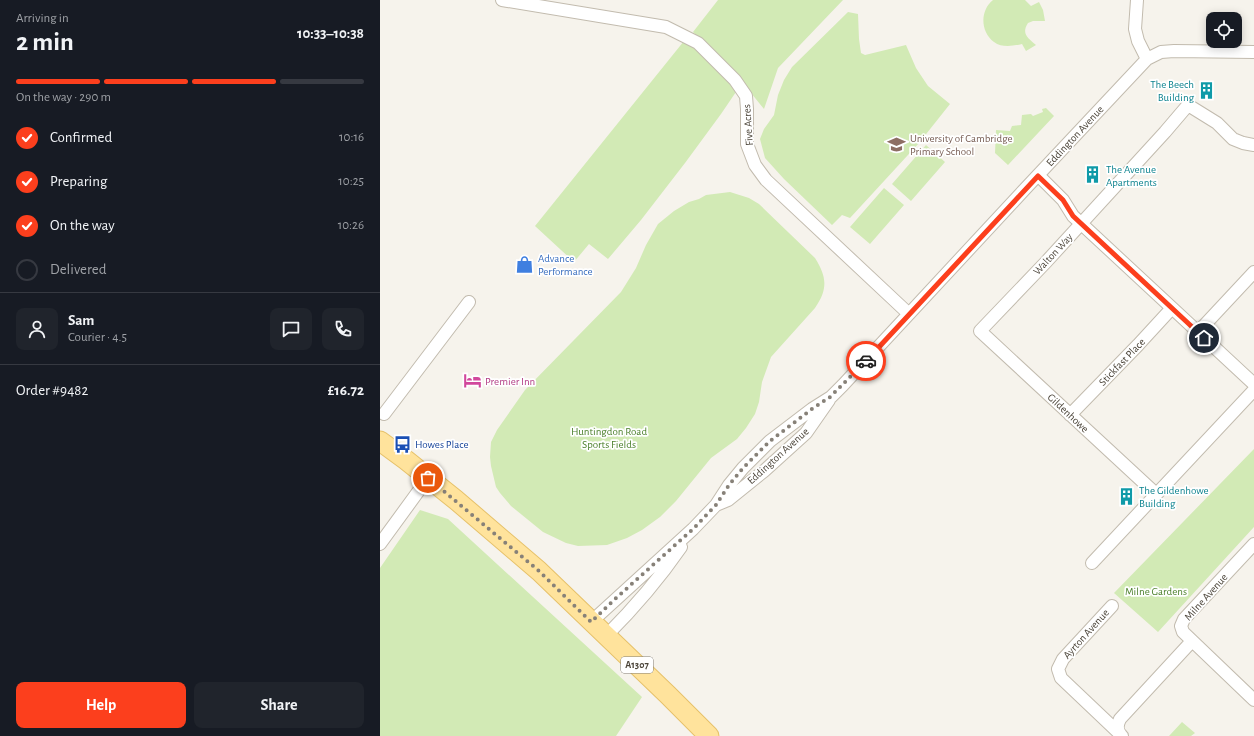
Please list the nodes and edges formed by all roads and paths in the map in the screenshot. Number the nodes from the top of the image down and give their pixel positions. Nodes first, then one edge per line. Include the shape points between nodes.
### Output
1 (502, 0) edge
2 (1137, 0) edge
3 (1254, 52) edge
4 (1147, 59) junction
5 (1254, 145) edge
6 (1038, 176) junction
7 (1081, 224) junction
8 (1254, 272) edge
9 (469, 302) dead end
10 (1172, 308) junction
11 (910, 314) junction
12 (980, 331) joint
13 (1198, 332) junction
14 (1254, 384) edge
15 (1254, 390) edge
16 (830, 397) junction
17 (384, 414) dead end
18 (1070, 415) junction
19 (380, 441) edge
20 (428, 478) junction
21 (1156, 494) junction
22 (716, 505) junction
23 (693, 529) junction
24 (380, 544) edge
25 (1254, 544) edge
26 (1092, 563) dead end
27 (1112, 606) dead end
28 (591, 622) junction
29 (606, 636) junction
30 (1192, 641) junction
31 (1254, 700) edge
32 (1120, 734) edge
33 (709, 736) edge

1 - 11 street, Five Acres via 666,26 698,43 735,80 746,96 747,144 755,165 766,180
2 - 4 street via 1135,29
3 - 4 street via 1174,51 1161,52
4 - 6 street, Eddington Avenue
5 - 7 street, Walton Way via 1233,139 1217,123 1188,105
6 - 7 street via 1063,200
6 - 11 street, Eddington Avenue
7 - 10 street
7 - 12 street, Walton Way
8 - 13 street
9 - 17 street
10 - 13 street
10 - 18 street, Stickfast Place
11 - 16 street, Eddington Avenue
12 - 18 street, Gildenhowe
13 - 14 street
15 - 21 street
16 - 22 street, Eddington Avenue via 770,441 738,474
16 - 22 street, Eddington Avenue via 806,433 728,500
18 - 21 street, Gildenhowe
19 - 20 main road, A1307
20 - 24 street
20 - 28 main road, A1307 via 539,571
21 - 26 street
22 - 23 street, Eddington Avenue
23 - 28 street, Eddington Avenue
23 - 29 street, Eddington Avenue via 665,569
25 - 30 street, Milne Avenue via 1184,619 1181,626 1183,632
27 - 32 street, Ayrton Avenue via 1063,659 1058,669 1062,678
28 - 29 main road, A1307
29 - 33 main road, A1307
30 - 31 street, Milne Avenue
30 - 32 street, Ayrton Avenue via 1120,719 1117,725

